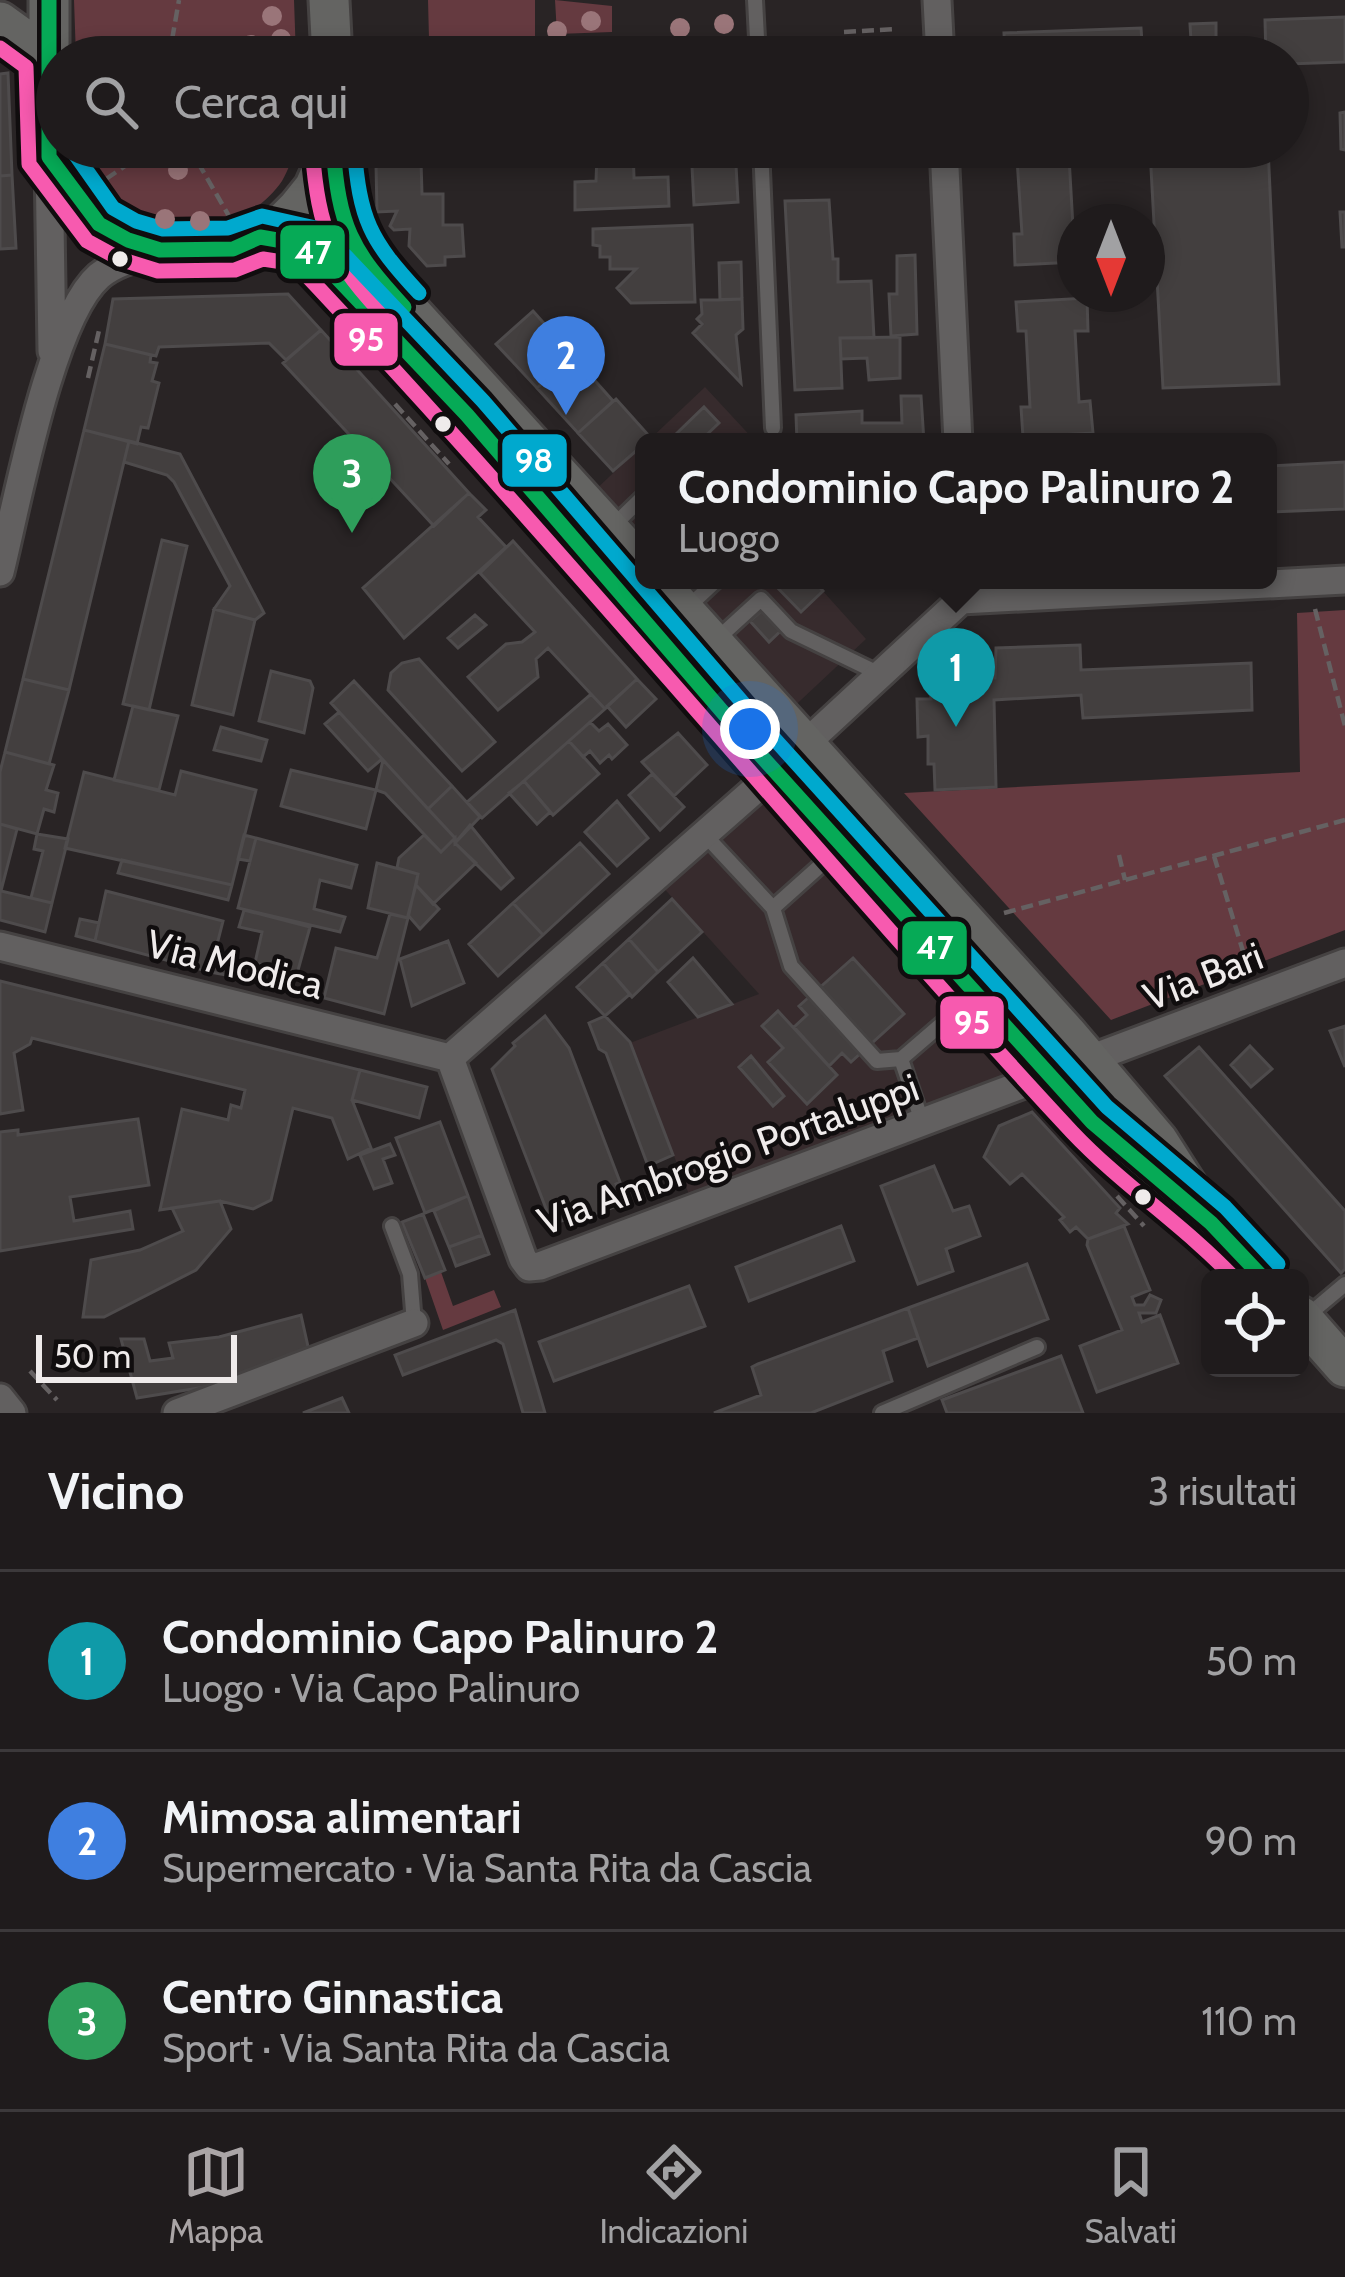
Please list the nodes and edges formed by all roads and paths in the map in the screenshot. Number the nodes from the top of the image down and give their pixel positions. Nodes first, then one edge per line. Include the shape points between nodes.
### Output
1 (49, 0) edge
2 (179, 0) edge
3 (755, 0) edge
4 (937, 0) edge
5 (336, 5) edge
6 (0, 22) edge
7 (896, 29) dead end
8 (844, 32) dead end
9 (48, 36) edge
10 (173, 36) edge
11 (334, 36) edge
12 (757, 36) edge
13 (939, 36) edge
14 (36, 48) edge
15 (49, 168) edge
16 (57, 168) edge
17 (122, 168) edge
18 (202, 168) edge
19 (323, 168) edge
20 (335, 168) edge
21 (762, 168) edge
22 (945, 168) edge
23 (101, 182) dead end
24 (246, 229) junction
25 (160, 250) junction
26 (101, 323) dead end
27 (52, 360) junction
28 (88, 379) dead end
29 (395, 404) dead end
30 (773, 428) dead end
31 (958, 433) edge
32 (449, 464) dead end
33 (635, 505) edge
34 (609, 530) junction
35 (635, 558) edge
36 (0, 572) edge
37 (1345, 580) edge
38 (1277, 582) edge
39 (664, 589) edge
40 (707, 589) edge
41 (1000, 589) edge
42 (962, 590) edge
43 (1314, 607) dead end
44 (684, 611) junction
45 (713, 643) junction
46 (880, 674) junction
47 (1345, 680) edge
48 (1334, 683) junction
49 (1345, 726) edge
50 (803, 743) junction
51 (776, 772) junction
52 (1345, 820) edge
53 (704, 834) junction
54 (842, 846) junction
55 (1119, 855) dead end
56 (1214, 856) junction
57 (1125, 880) junction
58 (773, 908) junction
59 (1004, 913) dead end
60 (0, 946) edge
61 (1345, 963) edge
62 (1249, 971) dead end
63 (977, 994) junction
64 (450, 1058) junction
65 (901, 1059) junction
66 (1089, 1061) junction
67 (1052, 1076) junction
68 (923, 1124) junction
69 (1117, 1196) dead end
70 (1210, 1223) junction
71 (392, 1226) dead end
72 (1144, 1226) dead end
73 (1255, 1269) edge
74 (1345, 1284) edge
75 (1309, 1312) edge
76 (414, 1323) joint
77 (1309, 1327) edge
78 (1036, 1347) dead end
79 (1345, 1367) edge
80 (30, 1371) dead end
81 (918, 1396) junction
82 (0, 1398) edge
83 (57, 1400) dead end
84 (12, 1413) edge
85 (177, 1413) edge
86 (882, 1413) edge
87 (925, 1413) edge

1 - 9 main road
2 - 10 path
3 - 12 lane
4 - 13 street
5 - 11 main road
6 - 14 main road
7 - 8 path
15 - 27 street
16 - 25 main road via 99,224
17 - 23 path
18 - 24 path
19 - 24 main road via 280,226
20 - 34 main road via 351,247
21 - 30 lane
22 - 31 street
24 - 25 main road via 233,249
24 - 51 main road via 306,245 318,257 467,415
25 - 27 street via 96,278
26 - 28 path
27 - 36 street
29 - 32 path
33 - 34 lane
34 - 35 main road
37 - 38 street
39 - 44 main road
40 - 44 lane
41 - 42 street
42 - 46 street
43 - 48 path
44 - 45 main road
45 - 46 lane via 761,598 791,631
45 - 50 main road
46 - 50 street
47 - 48 path
48 - 49 path
50 - 51 street
50 - 66 main road
51 - 53 street
51 - 54 main road
52 - 56 path
53 - 58 lane
53 - 64 street
54 - 58 lane
54 - 63 main road
55 - 57 path
56 - 57 path
56 - 62 path
57 - 59 path
58 - 65 lane via 791,966 877,1061
60 - 64 street, Via Modica
61 - 66 street, Via Bari
63 - 65 lane
63 - 67 main road
64 - 68 street, Via Ambrogio Portaluppi via 529,1267
65 - 68 lane
66 - 67 street, Via Ambrogio Portaluppi
66 - 70 main road via 1158,1141
67 - 68 street, Via Ambrogio Portaluppi
67 - 70 main road via 1092,1122
69 - 72 path
70 - 73 main road
71 - 76 lane via 410,1274
74 - 75 lane
76 - 85 street
77 - 79 main road
78 - 81 lane
80 - 83 path
81 - 86 lane
81 - 87 lane
82 - 84 street

